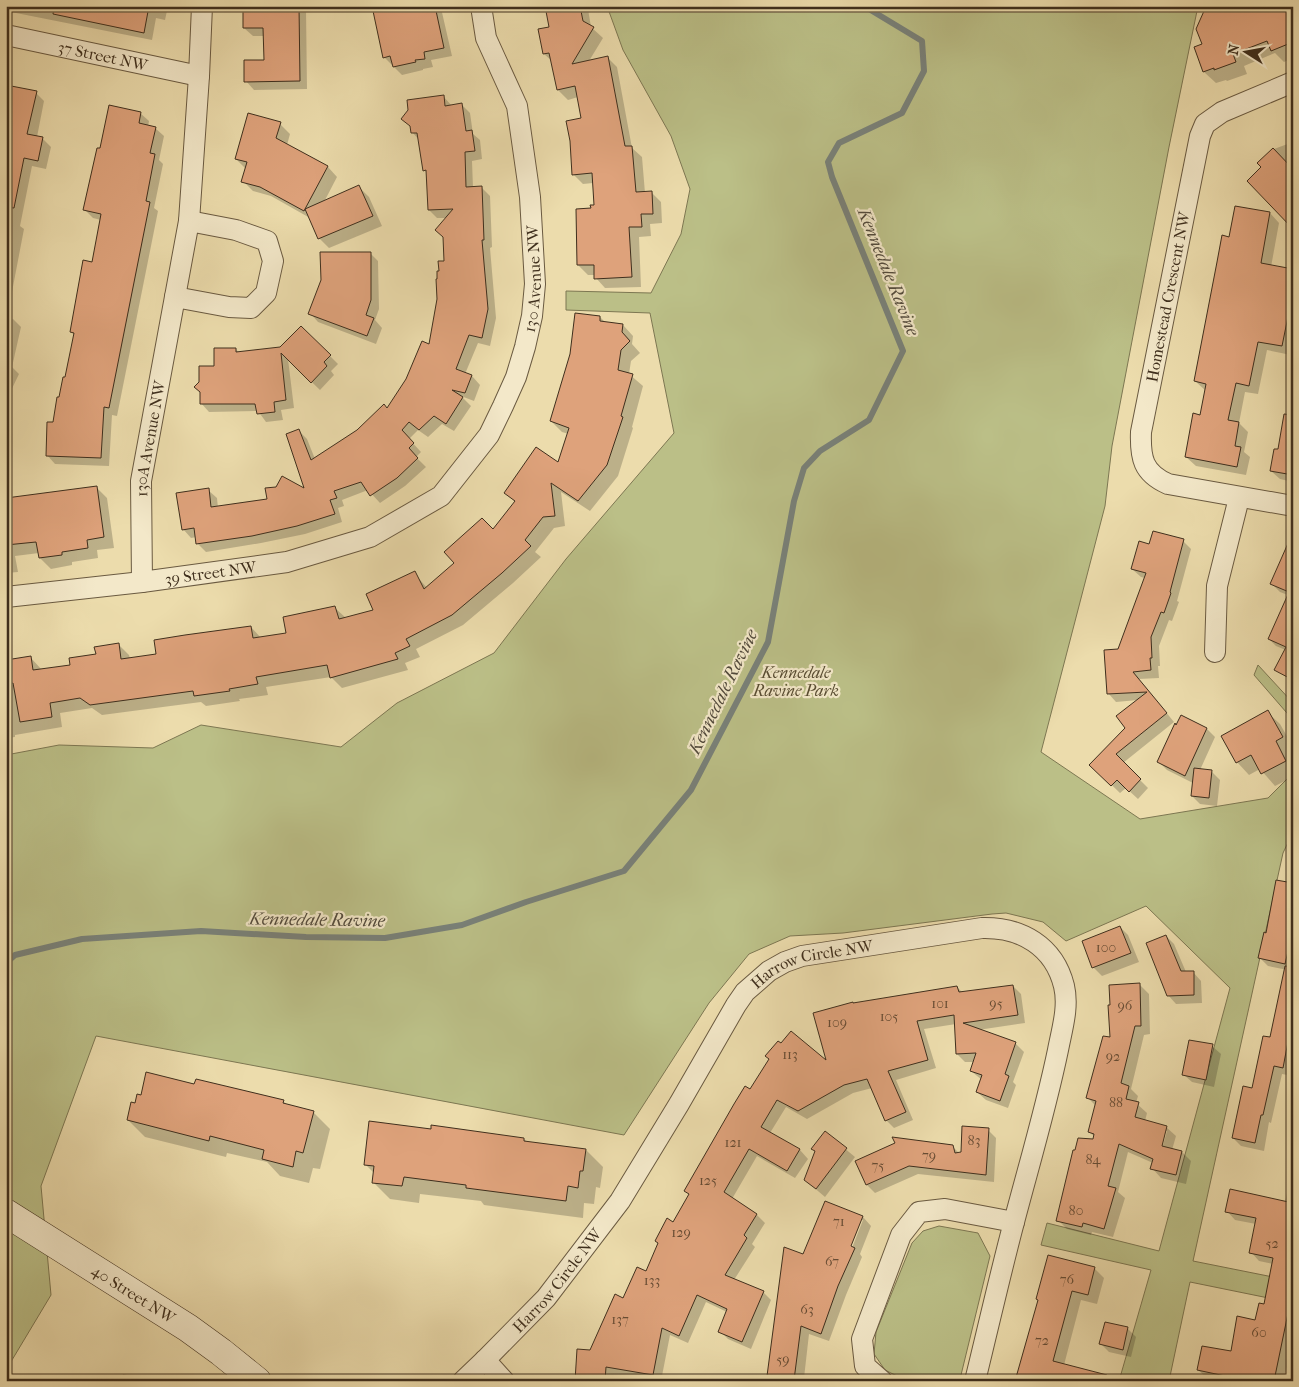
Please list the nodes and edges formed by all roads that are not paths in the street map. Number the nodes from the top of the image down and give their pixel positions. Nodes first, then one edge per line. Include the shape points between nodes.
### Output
1 (202, 6) edge
2 (481, 6) edge
3 (6, 35) edge
4 (199, 76) junction
5 (1293, 82) edge
6 (189, 222) junction
7 (175, 297) junction
8 (1239, 498) junction
9 (1293, 506) edge
10 (406, 516) joint
11 (142, 582) junction
12 (6, 597) edge
13 (1215, 652) dead end
14 (6, 1213) edge
15 (1014, 1222) junction
16 (485, 1360) junction
17 (257, 1381) edge
18 (463, 1381) edge
19 (504, 1381) edge
20 (882, 1381) edge
21 (975, 1381) edge

1 - 4 street, 130A Avenue NW
2 - 10 street, 130 Avenue NW via 486,38 517,106 534,255 532,316 516,377 489,435 441,496
3 - 4 street, 37 Street NW
4 - 6 street, 130A Avenue NW
5 - 8 street, Homestead Crescent NW via 1222,112 1205,124 1141,432 1143,459 1156,479
6 - 7 street, 130A Avenue NW
6 - 7 street via 236,230 267,241 274,261 266,293 251,308
7 - 11 street, 130A Avenue NW via 141,481
8 - 9 street, Homestead Crescent NW
8 - 13 street via 1217,586
10 - 11 street, 39 Street NW via 370,537 287,562
11 - 12 street, 39 Street NW
14 - 17 street, 40 Street NW via 188,1328
15 - 16 street, Harrow Circle NW via 1049,1095 1064,1018 1064,987 1052,960 1030,939 1013,931 994,928 802,956 769,971 745,992 620,1201 546,1298
15 - 20 street via 944,1209 919,1212 901,1235 862,1339 865,1366
15 - 21 street, Harrow Circle NW
16 - 18 street, Harrow Circle NW
16 - 19 street

